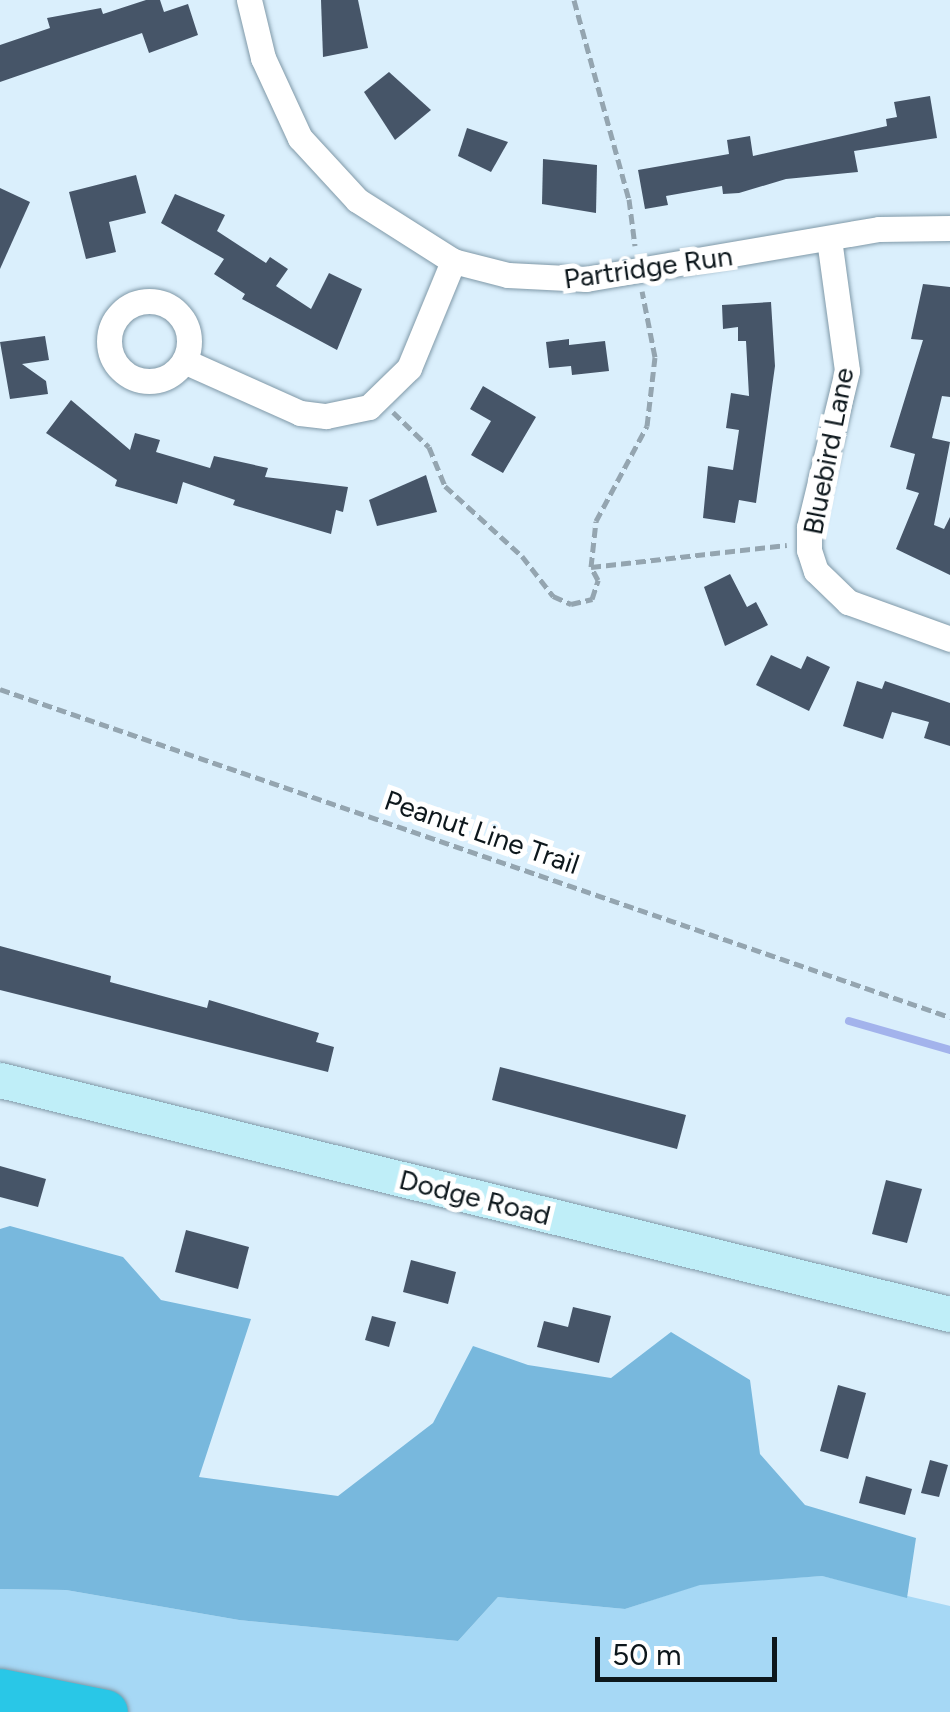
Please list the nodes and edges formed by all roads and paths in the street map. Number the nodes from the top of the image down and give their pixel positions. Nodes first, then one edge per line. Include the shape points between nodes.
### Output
1 (249, 0) edge
2 (574, 0) edge
3 (950, 228) edge
4 (828, 238) junction
5 (453, 261) junction
6 (638, 273) junction
7 (184, 361) dead end
8 (387, 395) junction
9 (809, 541) junction
10 (591, 567) junction
11 (950, 639) edge
12 (0, 689) edge
13 (950, 1018) edge
14 (0, 1080) edge
15 (950, 1314) edge
16 (0, 1691) edge
17 (106, 1712) edge

1 - 5 street, Partridge Run via 263,58 300,138 357,200
2 - 6 path via 629,198
3 - 4 street, Partridge Run via 904,226
4 - 6 street, Partridge Run
4 - 9 street, Bluebird Lane via 847,371
5 - 6 street, Partridge Run via 553,281
5 - 8 street via 414,360
6 - 10 path via 655,357 646,426 596,522
7 - 8 street via 300,413 350,414
8 - 10 path via 394,414 429,446 445,486 522,556 553,596 571,604 592,599 598,580
9 - 10 path
9 - 11 street, Bluebird Lane via 816,571 848,602
12 - 13 path, Peanut Line Trail
14 - 15 street, Dodge Road
16 - 17 highway

